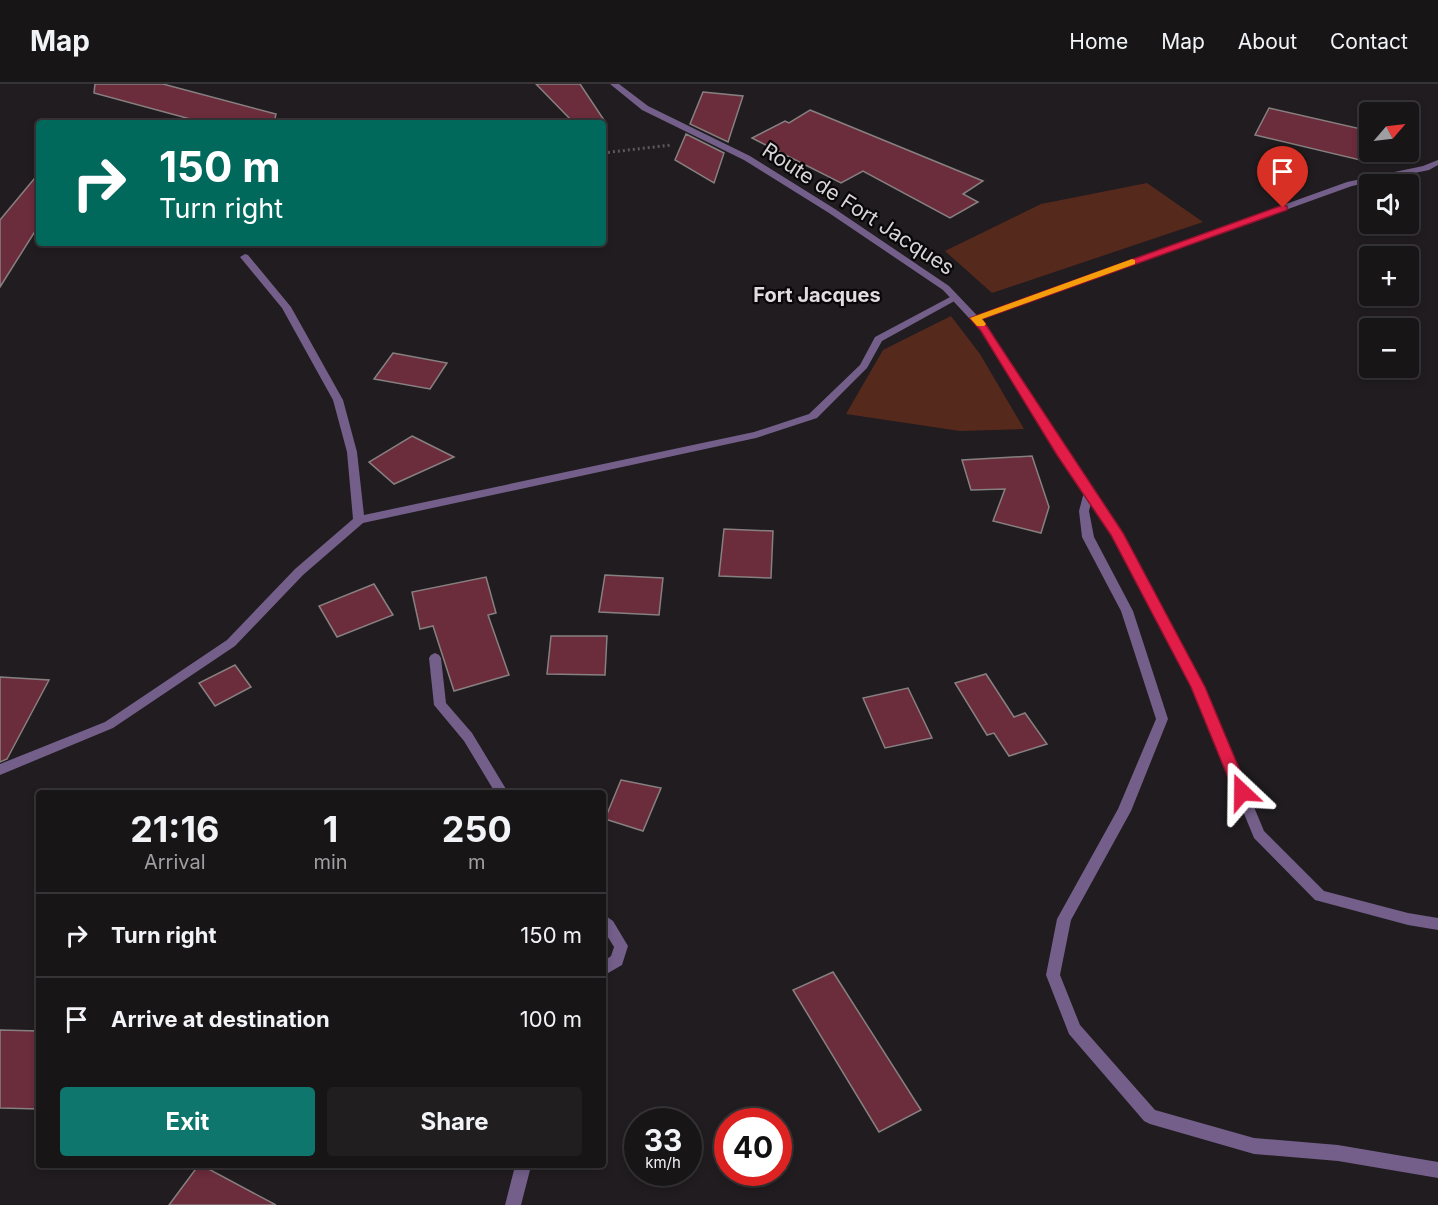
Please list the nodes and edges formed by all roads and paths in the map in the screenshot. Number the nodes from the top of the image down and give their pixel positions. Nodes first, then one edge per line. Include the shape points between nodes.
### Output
1 (614, 84) edge
2 (712, 141) junction
3 (606, 153) edge
4 (1438, 162) edge
5 (245, 257) dead end
6 (956, 298) junction
7 (975, 318) junction
8 (1089, 492) junction
9 (359, 520) junction
10 (435, 658) dead end
11 (0, 770) edge
12 (500, 790) edge
13 (606, 924) edge
14 (1438, 924) edge
15 (606, 968) edge
16 (521, 1168) edge
17 (1438, 1170) edge
18 (513, 1205) edge

1 - 2 street, Route de Fort Jacques via 645,108
2 - 3 path
2 - 6 street, Route de Fort Jacques via 747,158 882,243
4 - 7 street via 1350,184
5 - 9 street via 286,307 338,400 352,452
6 - 7 street, Route de Fort Jacques
6 - 9 street via 878,339 864,366 813,416 756,435
7 - 8 street, Route de Fort Jacques
8 - 14 street, Route de Fort Jacques via 1116,533 1198,687 1259,834 1320,896
8 - 17 street via 1084,511 1088,537 1127,611 1162,719 1125,811 1064,919 1053,975 1074,1029 1150,1116 1254,1146 1338,1153
9 - 11 street via 298,572 231,644 109,725
10 - 12 street via 440,705 468,738
13 - 15 street via 621,946 617,960
16 - 18 street

